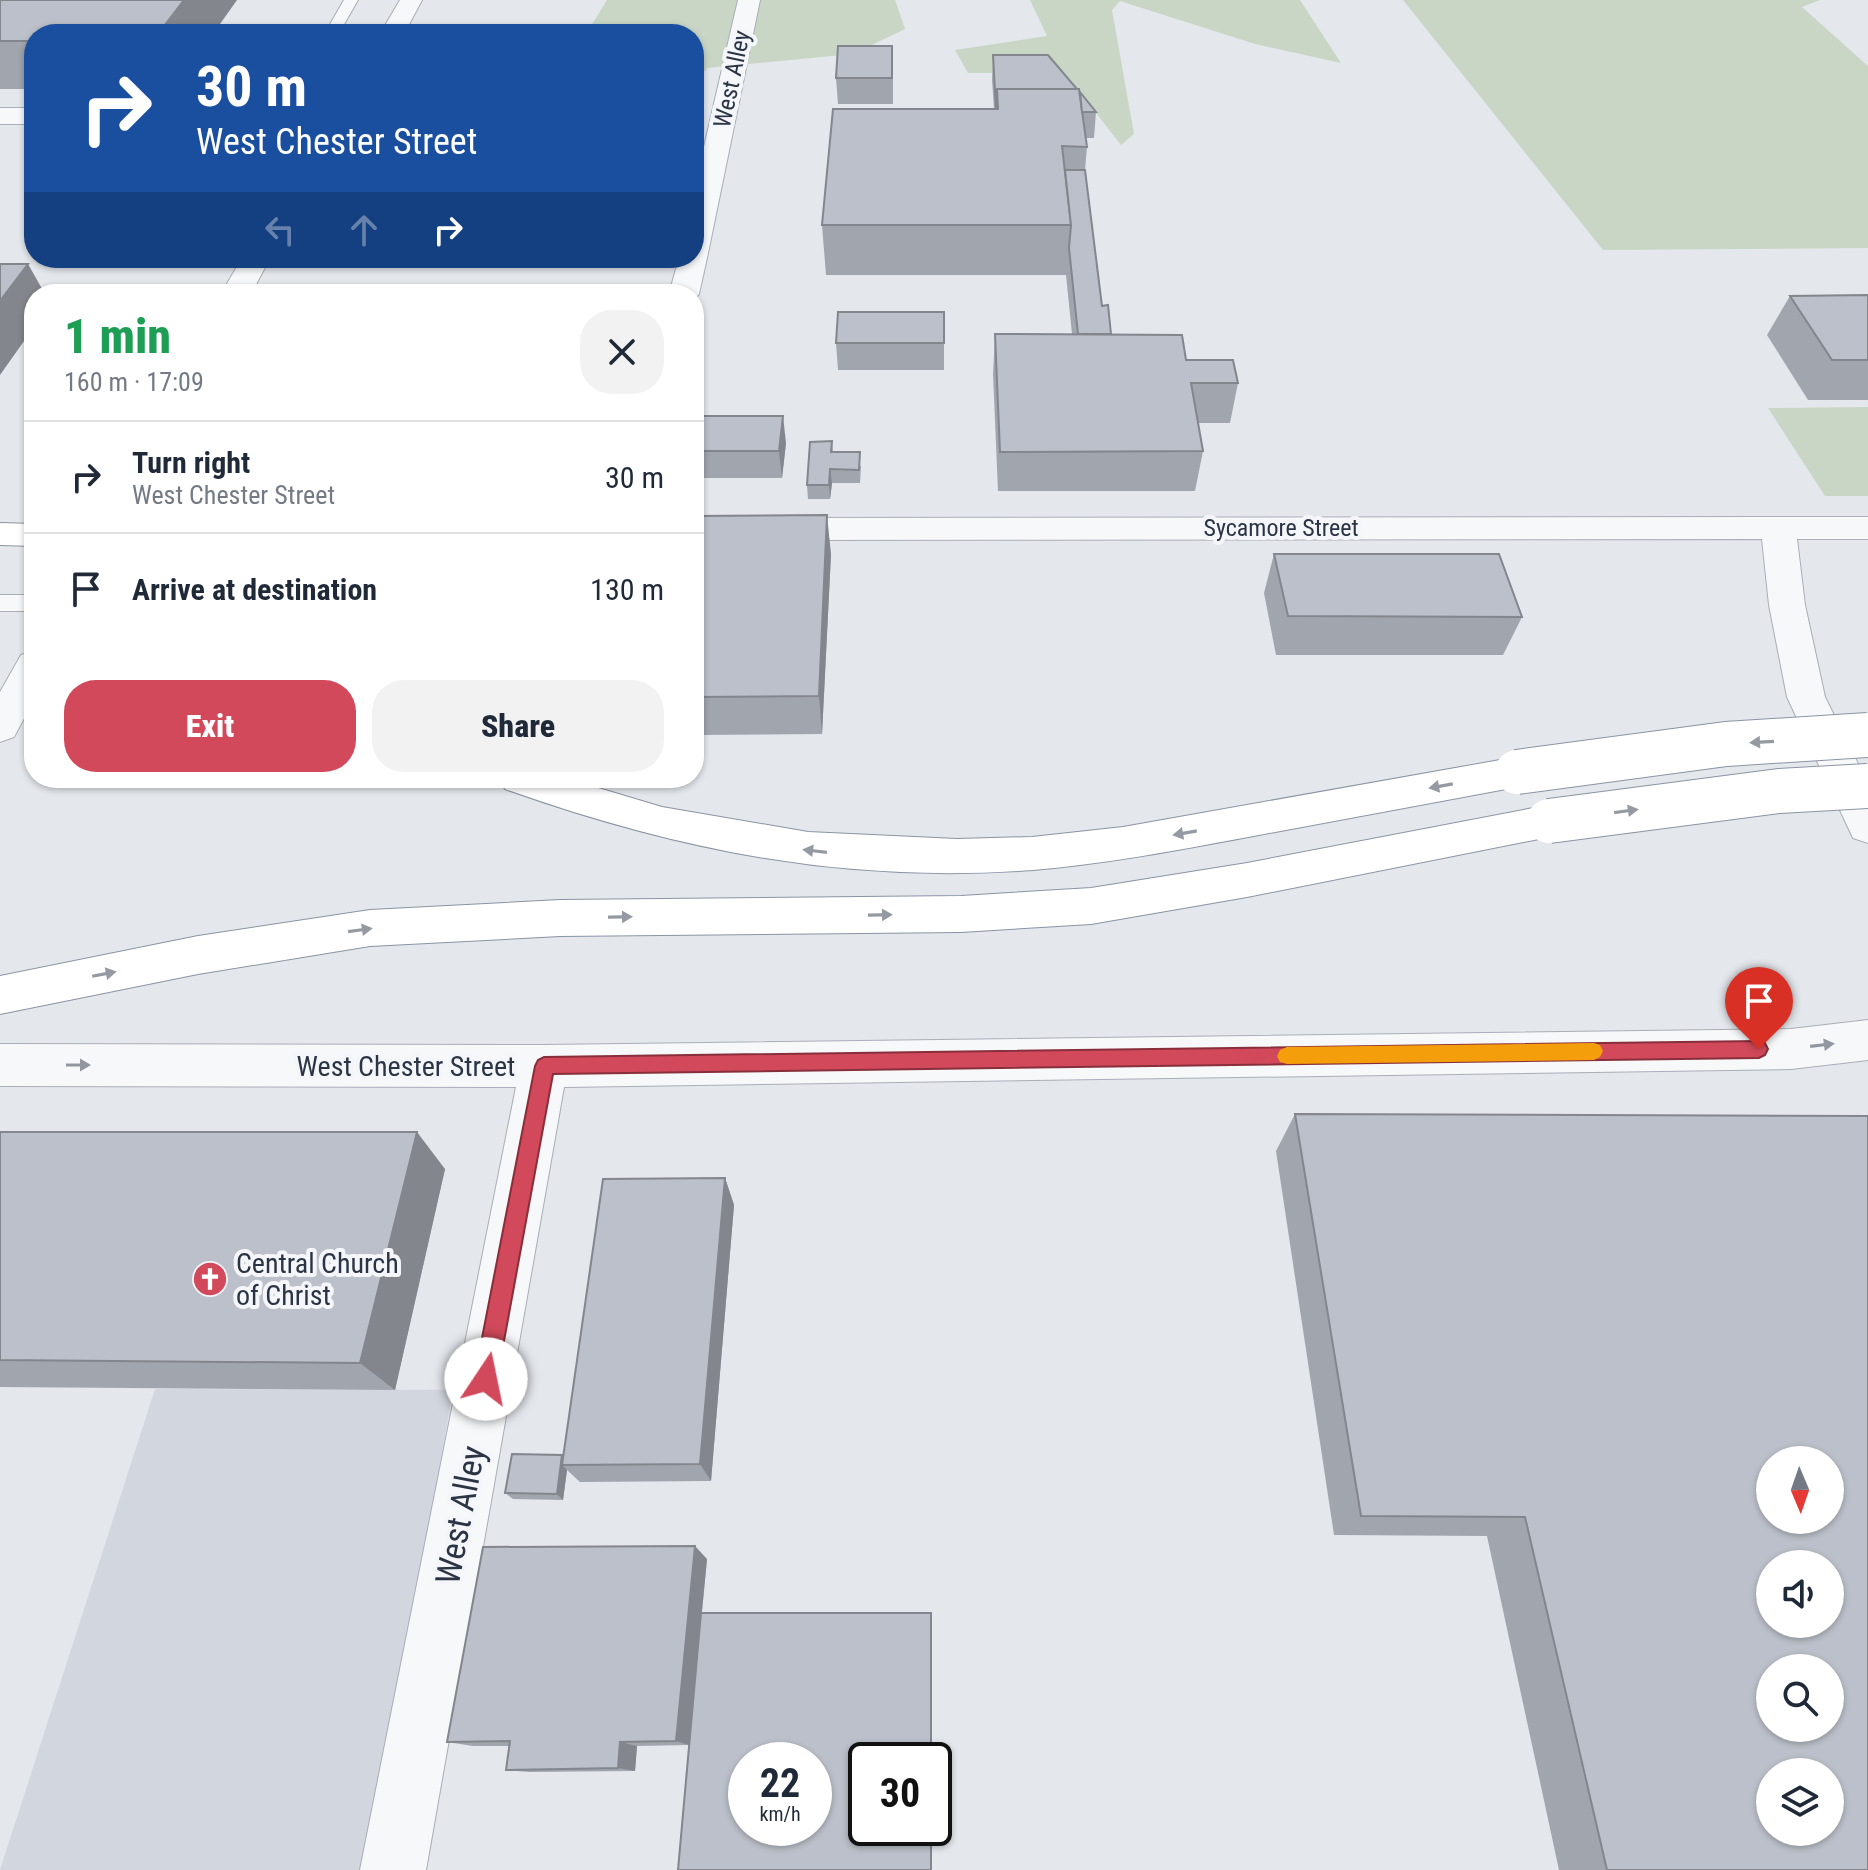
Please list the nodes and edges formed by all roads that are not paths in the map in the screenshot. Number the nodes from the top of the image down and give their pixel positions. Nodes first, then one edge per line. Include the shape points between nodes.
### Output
1 (351, 0) edge
2 (411, 0) edge
3 (749, 0) edge
4 (337, 24) edge
5 (398, 24) edge
6 (0, 116) edge
7 (24, 116) edge
8 (704, 206) edge
9 (1778, 528) junction
10 (1868, 528) edge
11 (704, 529) edge
12 (0, 534) edge
13 (24, 535) edge
14 (0, 603) edge
15 (24, 603) edge
16 (24, 683) edge
17 (0, 727) edge
18 (1868, 735) edge
19 (1868, 786) edge
20 (544, 788) edge
21 (1868, 827) edge
22 (0, 995) edge
23 (1868, 1040) edge
24 (0, 1065) edge
25 (544, 1066) junction
26 (393, 1870) edge

1 - 4 lane
2 - 5 street
3 - 8 street, West Alley
6 - 7 street
9 - 10 street, Sycamore Street
9 - 11 street, Sycamore Street
9 - 21 street via 1806,697
12 - 13 highway
14 - 15 lane
16 - 17 street
18 -> 20 highway, bridge via 1726,744 1517,772 1107,846 958,857 820,852 701,834
22 -> 19 highway, bridge via 198,955 370,928 560,918 961,914 1091,906 1549,821 1779,791
25 -> 23 street, West Chester Street via 1791,1049
24 -> 25 street, West Chester Street
25 - 26 street, West Alley

